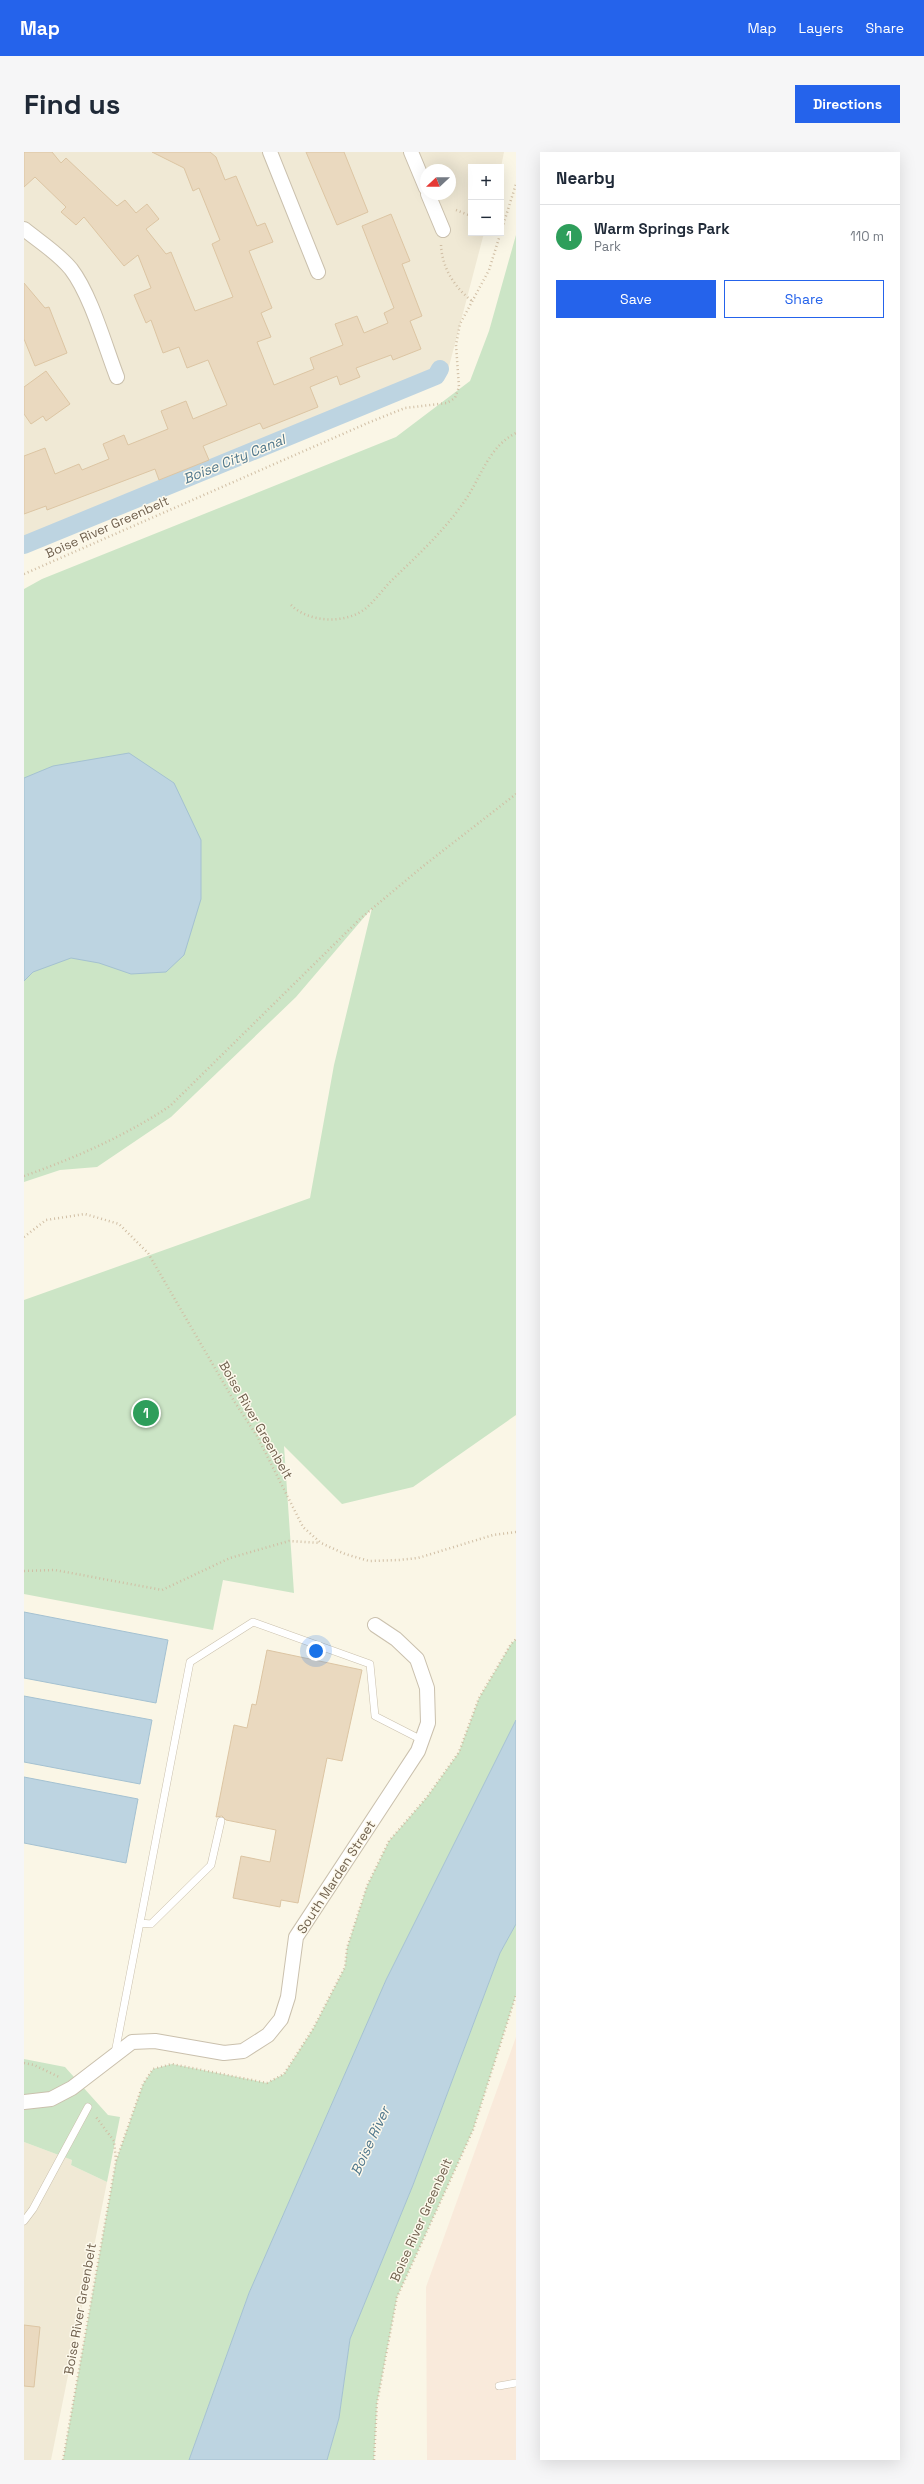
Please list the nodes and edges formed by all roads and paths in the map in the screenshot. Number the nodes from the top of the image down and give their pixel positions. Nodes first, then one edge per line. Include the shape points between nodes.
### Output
1 (270, 152) edge
2 (411, 152) edge
3 (420, 174) edge
4 (516, 184) edge
5 (430, 200) edge
6 (456, 210) dead end
7 (468, 215) edge
8 (504, 222) edge
9 (24, 229) edge
10 (443, 230) dead end
11 (500, 236) edge
12 (441, 245) dead end
13 (318, 272) dead end
14 (472, 301) junction
15 (117, 377) dead end
16 (516, 433) edge
17 (24, 574) edge
18 (291, 605) dead end
19 (516, 794) edge
20 (24, 1176) edge
21 (24, 1237) edge
22 (516, 1532) edge
23 (320, 1543) junction
24 (24, 1571) edge
25 (375, 1625) dead end
26 (516, 1639) edge
27 (422, 1740) junction
28 (221, 1821) dead end
29 (140, 1923) junction
30 (516, 1996) edge
31 (115, 2054) junction
32 (24, 2102) edge
33 (88, 2106) dead end
34 (24, 2221) edge
35 (516, 2383) edge
36 (499, 2386) dead end
37 (63, 2460) edge
38 (374, 2460) edge

1 - 13 street
2 - 3 street
4 - 8 path, Boise River Greenbelt
5 - 10 street
6 - 7 path
9 - 15 street via 57,255 82,287
11 - 14 path, Boise River Greenbelt via 490,270
12 - 14 path via 451,278 459,290
14 - 17 path, Boise River Greenbelt via 460,324 456,345 459,388 455,398 446,403 405,408 370,422
16 - 18 path via 507,438 488,458 464,502 435,537 364,609 339,620 320,620
19 - 20 path via 361,918 170,1106 137,1128 68,1160
21 - 23 path, Boise River Greenbelt via 46,1220 84,1214 119,1224 148,1253 257,1436 303,1527
22 - 23 path, Boise River Greenbelt via 493,1535 418,1558 399,1560 369,1561
23 - 24 path via 289,1542 230,1558 162,1590 55,1570
25 - 27 street, South Marden Street via 396,1639 417,1659 427,1688 428,1723
26 - 37 path, Boise River Greenbelt via 479,1698 459,1752 427,1797 389,1841 367,1886 346,1948 345,1967 313,2029 284,2074 267,2083 172,2064 153,2069 143,2084 116,2161
27 - 29 lane via 375,1716 370,1664 253,1622 190,1662
27 - 31 street, South Marden Street via 418,1751 296,1937 288,1997 281,2019 268,2034 243,2050 224,2053 155,2041 132,2042
28 - 29 lane via 211,1865 151,1924
29 - 31 lane
30 - 38 path, Boise River Greenbelt via 473,2130 397,2297 377,2403
31 - 32 street, South Marden Street via 72,2088 51,2099
33 - 34 lane
35 - 36 lane

